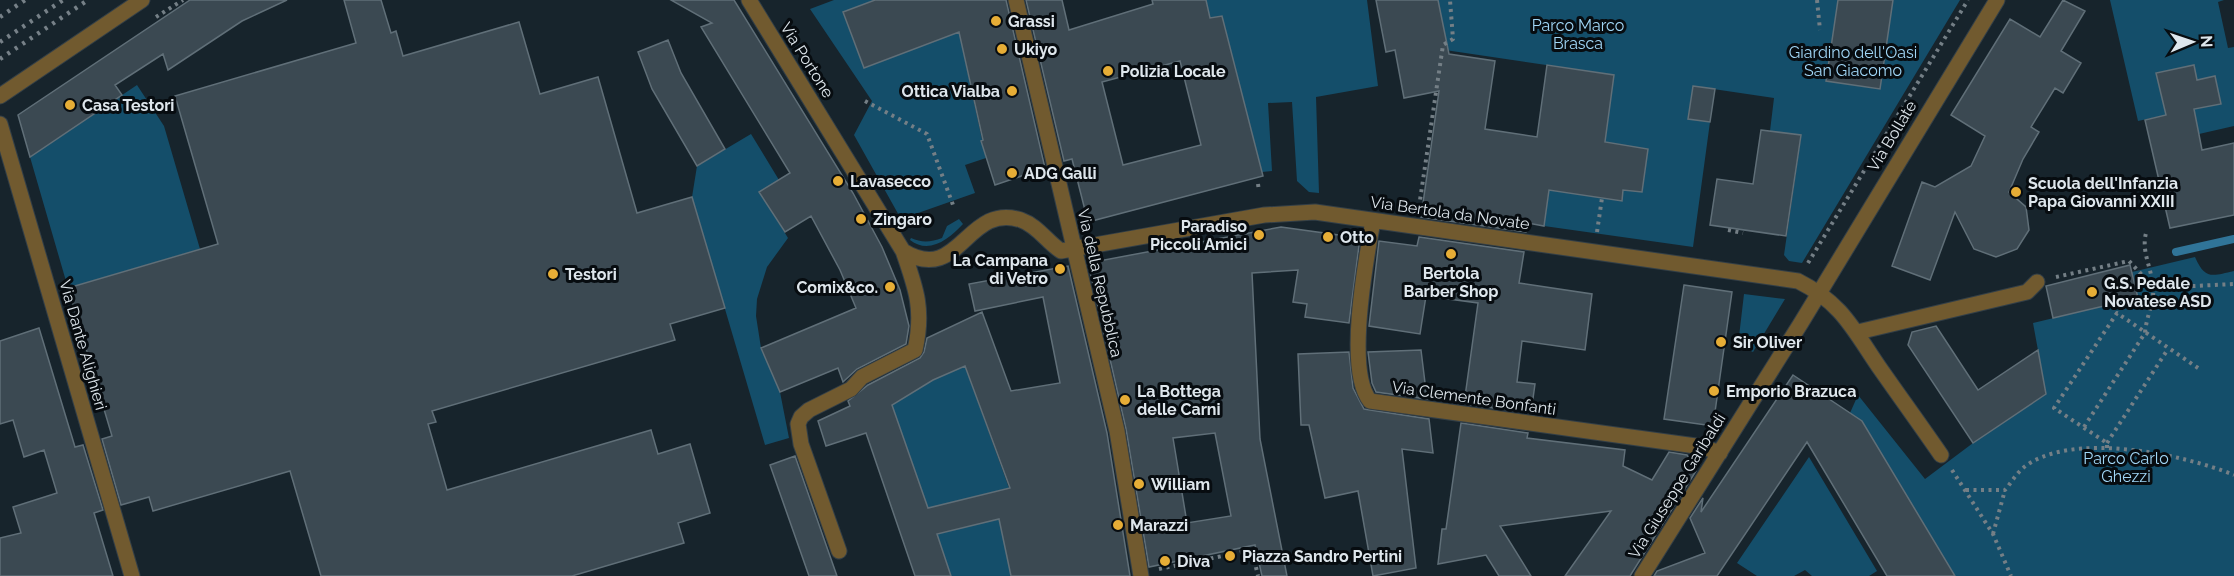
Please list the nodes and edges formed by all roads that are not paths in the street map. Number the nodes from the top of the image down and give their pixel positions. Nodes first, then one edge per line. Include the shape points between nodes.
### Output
1 (142, 0) edge
2 (749, 0) edge
3 (1016, 0) edge
4 (1997, 0) edge
5 (0, 96) edge
6 (0, 124) edge
7 (1373, 220) junction
8 (903, 251) junction
9 (1074, 251) junction
10 (2037, 282) road end
11 (1819, 292) junction
12 (1858, 332) junction
13 (1720, 453) junction
14 (1941, 455) road end
15 (839, 551) dead end
16 (1141, 574) edge
17 (132, 576) edge
18 (1642, 576) edge

1 - 5 street
2 - 8 street, Via Portone
3 - 9 street, Via della Repubblica
4 - 11 street, Via Bollate
6 - 17 street, Via Dante Alighieri
7 - 9 street, Via Bertola da Novate via 1292,212
7 - 11 street, Via Bertola da Novate via 1798,281
7 - 13 street, Via Clemente Bonfanti via 1358,328 1362,384 1370,401 1703,447
8 - 9 street via 917,260 944,257 952,254 979,226 998,219 1021,220 1039,230 1061,251
8 - 15 street, Via Portone via 921,311 915,350 809,410 798,424 797,445
9 - 16 street, Via della Repubblica via 1117,431
10 - 12 street via 2027,292
11 - 12 street
11 - 13 street, Via Giuseppe Garibaldi
12 - 14 street
13 - 18 street, Via Giuseppe Garibaldi

